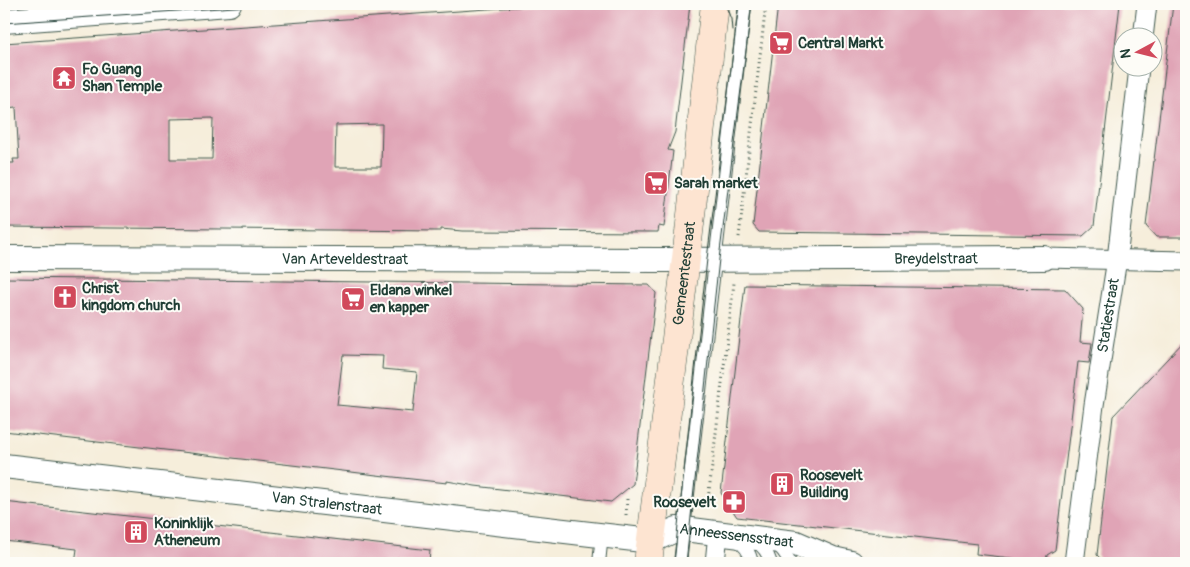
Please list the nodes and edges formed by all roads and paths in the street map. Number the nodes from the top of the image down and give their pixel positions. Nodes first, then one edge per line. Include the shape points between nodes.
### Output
1 (229, 4) edge
2 (715, 4) edge
3 (745, 4) edge
4 (766, 4) edge
5 (1147, 4) edge
6 (4, 21) edge
7 (1144, 28) edge
8 (1139, 78) edge
9 (4, 258) edge
10 (1044, 258) joint
11 (686, 259) junction
12 (725, 259) junction
13 (1117, 259) junction
14 (1186, 261) edge
15 (4, 466) edge
16 (602, 535) junction
17 (730, 536) junction
18 (649, 552) edge
19 (599, 563) edge
20 (680, 563) edge
21 (715, 563) edge
22 (752, 563) edge
23 (771, 563) edge
24 (790, 563) edge
25 (808, 563) edge
26 (851, 563) edge
27 (1074, 563) edge

1 - 6 street
2 - 11 main road, Gemeentestraat
3 - 12 lane, Gemeentestraat
4 - 12 path
5 - 7 street
8 - 13 street, Statiestraat
9 - 11 street, Van Arteveldestraat
10 - 12 street, Breydelstraat
10 - 13 street, Breydelstraat
11 - 12 street, Breydelstraat
11 - 18 main road, Gemeentestraat
12 - 17 lane, Gemeentestraat
12 - 17 path
13 - 14 street, Breydelstraat
13 - 27 street, Statiestraat
15 - 16 street, Van Stralenstraat
16 - 18 street, Van Stralenstraat
16 - 19 lane
17 - 18 street, Anneessensstraat via 677,529
17 - 20 lane, Gemeentestraat
17 - 21 street
17 - 22 lane via 742,543
17 - 23 lane via 752,539 768,553
17 - 24 lane via 772,541
17 - 25 lane via 791,544 800,549
17 - 26 street, Anneessensstraat via 796,543

